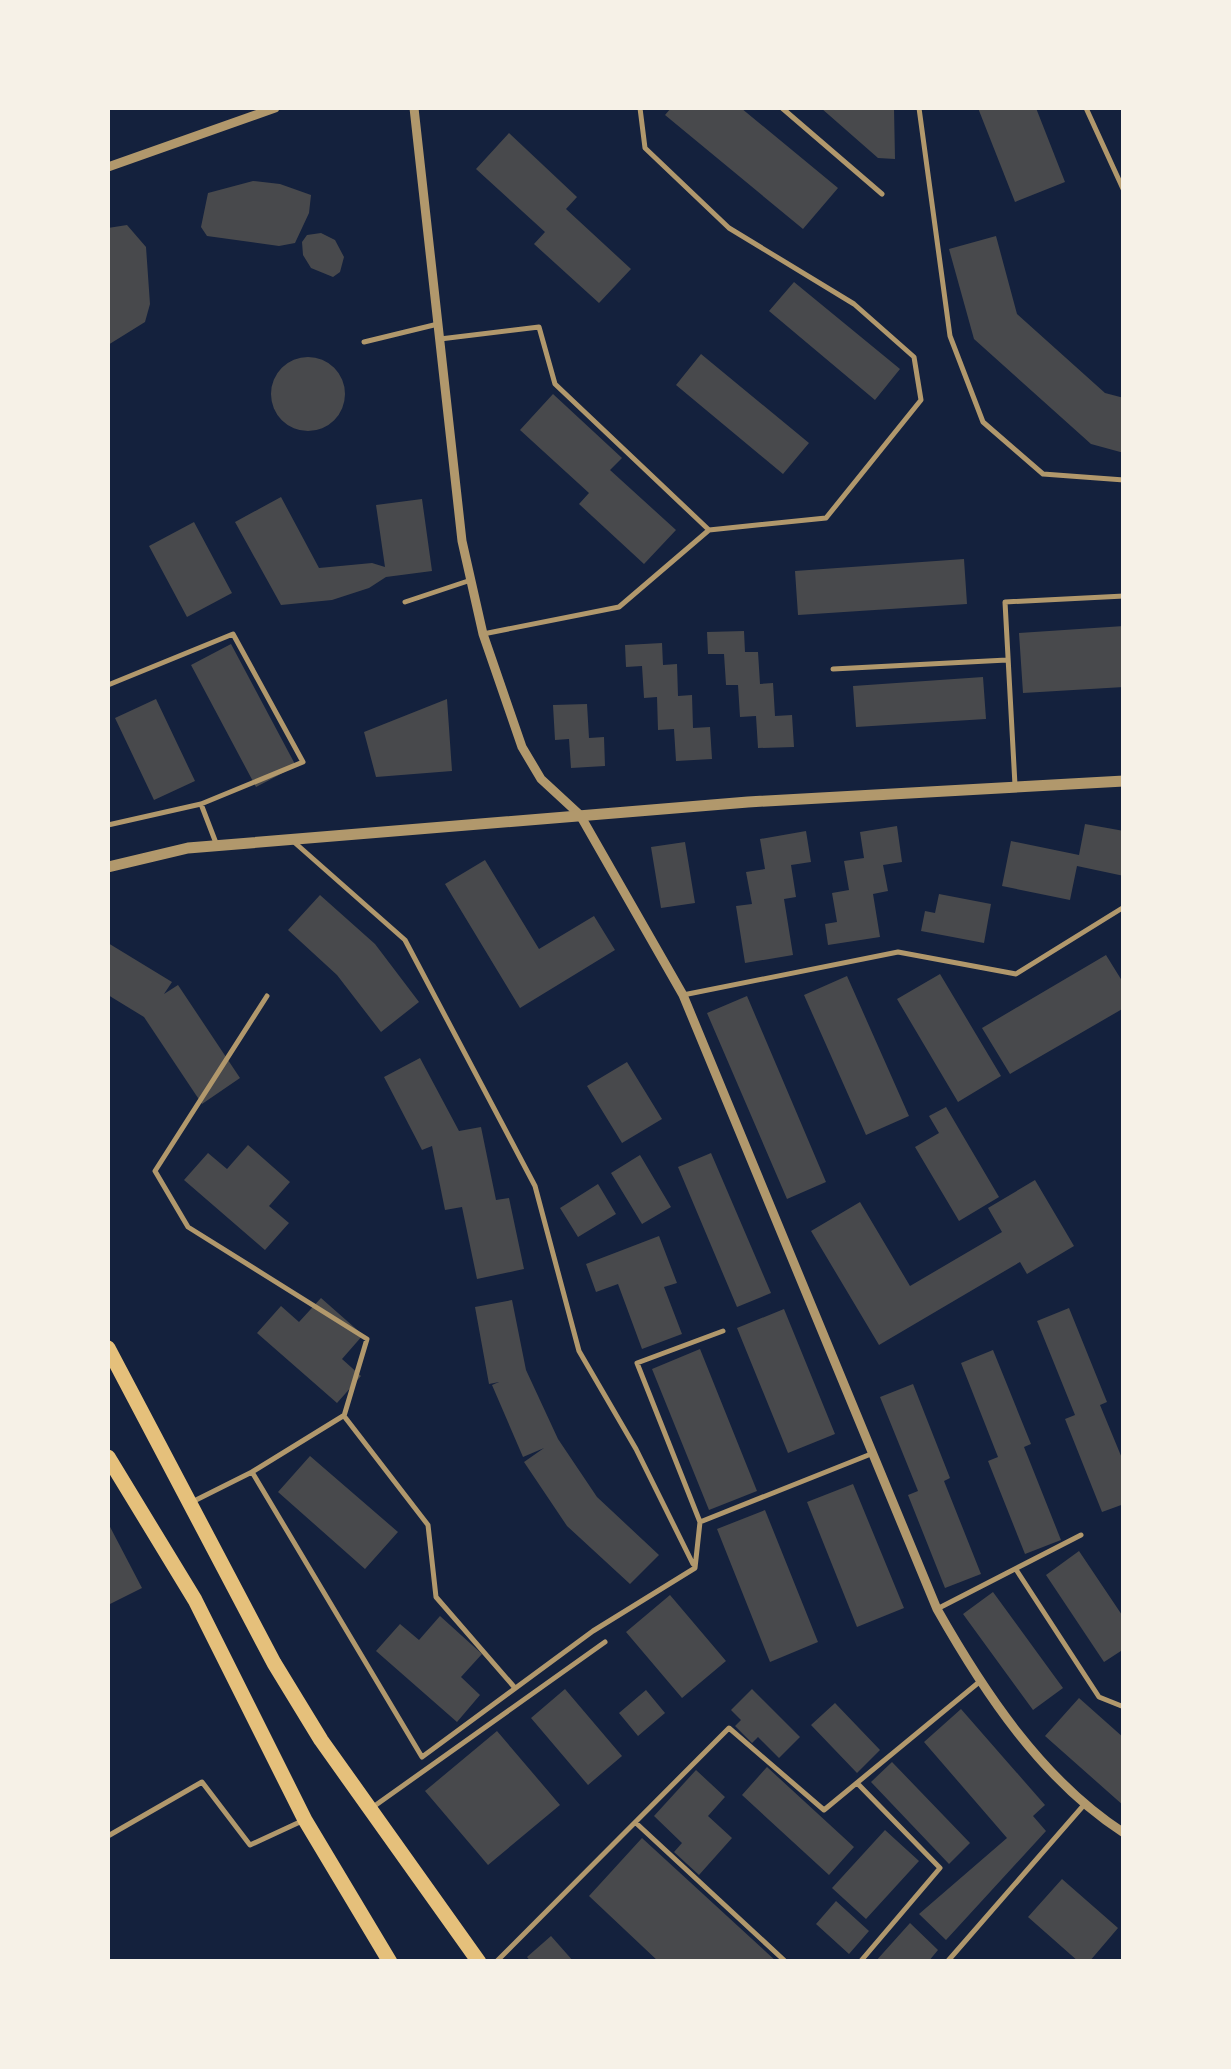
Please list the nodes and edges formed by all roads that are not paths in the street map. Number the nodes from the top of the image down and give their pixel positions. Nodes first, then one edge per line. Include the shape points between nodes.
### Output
1 (275, 108) edge
2 (414, 108) edge
3 (640, 108) edge
4 (782, 108) edge
5 (920, 108) edge
6 (1086, 108) edge
7 (108, 167) edge
8 (1124, 192) edge
9 (882, 194) dead end
10 (438, 324) junction
11 (440, 339) junction
12 (364, 342) dead end
13 (1124, 480) edge
14 (709, 530) junction
15 (471, 580) junction
16 (1124, 596) edge
17 (405, 602) dead end
18 (483, 634) junction
19 (1006, 660) junction
20 (833, 670) dead end
21 (108, 685) edge
22 (1124, 781) edge
23 (1016, 786) junction
24 (202, 804) junction
25 (580, 815) junction
26 (108, 826) edge
27 (292, 840) junction
28 (217, 846) junction
29 (108, 867) edge
30 (1124, 907) edge
31 (683, 994) junction
32 (267, 996) dead end
33 (722, 1331) dead end
34 (108, 1348) edge
35 (344, 1416) junction
36 (871, 1454) junction
37 (108, 1457) edge
38 (252, 1472) junction
39 (192, 1502) junction
40 (700, 1522) junction
41 (1081, 1534) dead end
42 (695, 1568) junction
43 (1017, 1571) junction
44 (937, 1609) junction
45 (605, 1642) dead end
46 (978, 1682) junction
47 (515, 1688) junction
48 (1124, 1707) edge
49 (858, 1784) junction
50 (1083, 1806) junction
51 (371, 1809) junction
52 (304, 1820) junction
53 (636, 1823) junction
54 (1124, 1833) edge
55 (108, 1836) edge
56 (390, 1962) edge
57 (479, 1962) edge
58 (496, 1962) edge
59 (786, 1962) edge
60 (860, 1962) edge
61 (947, 1962) edge

1 - 7 street
2 - 10 street
3 - 14 lane via 645,148 728,228 854,304 914,357 920,400 826,518
4 - 9 lane
5 - 13 lane via 950,336 983,422 1043,474
6 - 8 lane
10 - 11 street
10 - 12 lane
11 - 14 lane via 538,327 555,384
11 - 15 street
14 - 18 lane via 619,606
15 - 17 lane
15 - 18 street
16 - 19 lane via 1005,602
18 - 25 street via 522,748 541,779
19 - 20 lane
19 - 23 lane
21 - 24 lane via 233,634 303,762
22 - 23 street
23 - 25 street
24 - 26 lane
24 - 28 lane
25 - 27 street
25 - 31 street
27 - 28 street
27 - 42 lane via 404,940 534,1186 580,1351
28 - 29 street
30 - 31 lane via 1016,974 898,952
31 - 36 street
32 - 35 lane via 154,1171 188,1227 367,1339
33 - 40 lane via 637,1363
34 - 39 main road
35 - 38 lane
35 - 47 lane via 428,1525 436,1597
36 - 40 lane
36 - 44 street
37 - 52 main road via 196,1600
38 - 39 lane
38 - 47 lane via 422,1757
39 - 51 main road via 274,1662
40 - 42 lane
41 - 43 lane
42 - 47 lane
43 - 44 lane
43 - 48 lane via 1099,1698
44 - 46 street
45 - 51 lane
46 - 49 lane
46 - 50 street
49 - 53 lane via 824,1810 728,1728
49 - 60 lane via 940,1868
50 - 54 street
50 - 61 lane
51 - 57 main road
52 - 55 lane via 250,1845 202,1782
52 - 56 main road
53 - 58 lane
53 - 59 lane

